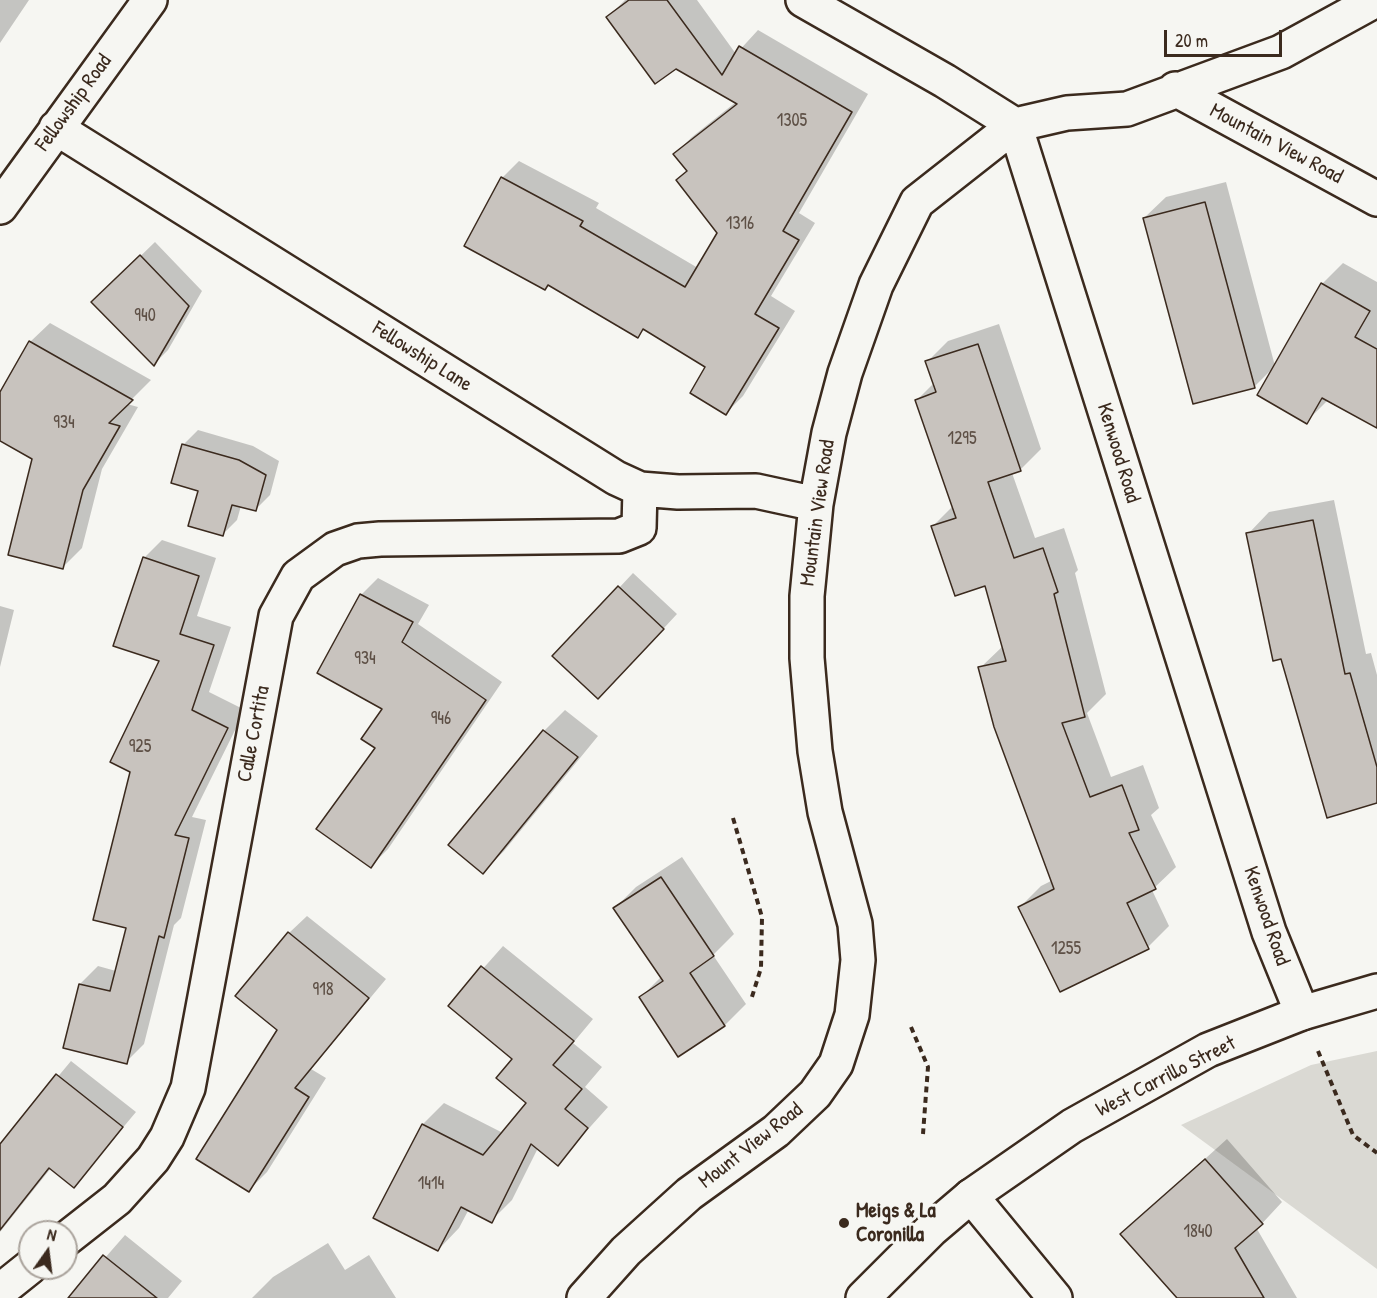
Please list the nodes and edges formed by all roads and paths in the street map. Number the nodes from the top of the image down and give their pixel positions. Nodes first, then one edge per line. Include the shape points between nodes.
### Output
1 (150, 0) edge
2 (803, 0) edge
3 (1376, 0) edge
4 (1175, 89) junction
5 (1015, 125) junction
6 (56, 128) junction
7 (1377, 199) edge
8 (0, 207) edge
9 (640, 489) junction
10 (816, 504) junction
11 (733, 818) dead end
12 (858, 960) joint
13 (1377, 991) edge
14 (751, 1000) dead end
15 (1302, 1013) junction
16 (911, 1027) dead end
17 (1318, 1051) dead end
18 (923, 1134) dead end
19 (1377, 1153) edge
20 (971, 1196) junction
21 (78, 1230) edge
22 (18, 1276) edge
23 (0, 1291) edge
24 (584, 1298) edge
25 (863, 1298) edge
26 (1055, 1298) edge

1 - 6 street, Fellowship Road
2 - 5 street
3 - 4 street via 1281,52
4 - 5 street via 1127,109 1067,113
4 - 7 street, Mountain View Road
5 - 10 street, Mountain View Road via 917,202 876,285 845,373
5 - 15 street, Kenwood Road via 1269,932
6 - 8 street, Fellowship Road
6 - 9 street, Fellowship Lane via 616,478
9 - 10 street, Fellowship Lane via 756,491
9 - 21 street, Calle Cortita via 639,528 619,537 358,541 335,549 298,576 276,616 188,1088 153,1159 117,1199
10 - 12 street, Mountain View Road via 807,607 815,751 827,823 855,924
11 - 14 path via 762,917 761,968
12 - 24 street, Mount View Road via 852,1015 836,1064 815,1094 776,1131 689,1194 626,1251
13 - 15 street, West Carrillo Street
15 - 20 street, West Carrillo Street via 1208,1050 1159,1076 1072,1126
16 - 18 path via 928,1067
17 - 19 path via 1353,1135
20 - 25 street, West Carrillo Street
20 - 26 street
22 - 23 street

